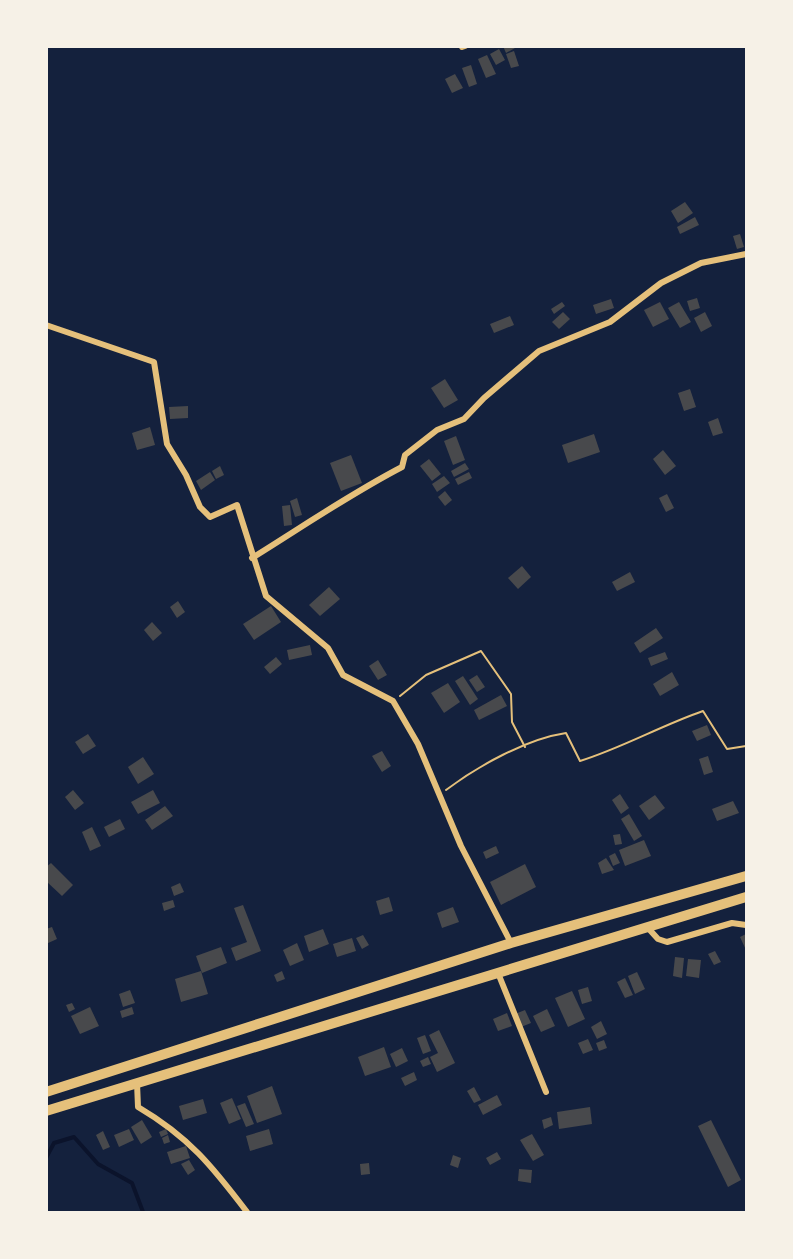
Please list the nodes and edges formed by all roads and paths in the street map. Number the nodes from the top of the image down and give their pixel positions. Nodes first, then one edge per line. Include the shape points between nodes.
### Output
1 (747, 254) edge
2 (46, 325) edge
3 (252, 558) junction
4 (393, 701) junction
5 (747, 746) edge
6 (525, 747) junction
7 (440, 795) junction
8 (747, 876) edge
9 (747, 897) edge
10 (747, 925) edge
11 (648, 928) junction
12 (511, 943) junction
13 (498, 973) junction
14 (137, 1083) junction
15 (46, 1092) edge
16 (546, 1092) dead end
17 (46, 1111) edge
18 (248, 1212) edge

1 - 3 street via 702,262 661,283 610,322 539,351 464,419 437,430 405,455 402,467
2 - 3 street via 154,362 167,444 200,507 210,518 237,506
3 - 4 street via 266,596 328,648 343,675
4 - 6 path via 426,675 482,651 511,694 512,722
4 - 7 street via 418,744
5 - 6 path via 727,749 703,711 670,722 613,751 580,761 566,733
6 - 7 path via 485,764
7 - 12 street via 461,846
8 - 12 main road
9 - 11 main road
10 - 11 street via 732,923 667,942
11 - 13 main road
12 - 15 main road
13 - 14 main road
13 - 16 street
14 - 17 main road
14 - 18 street via 138,1107 206,1158

